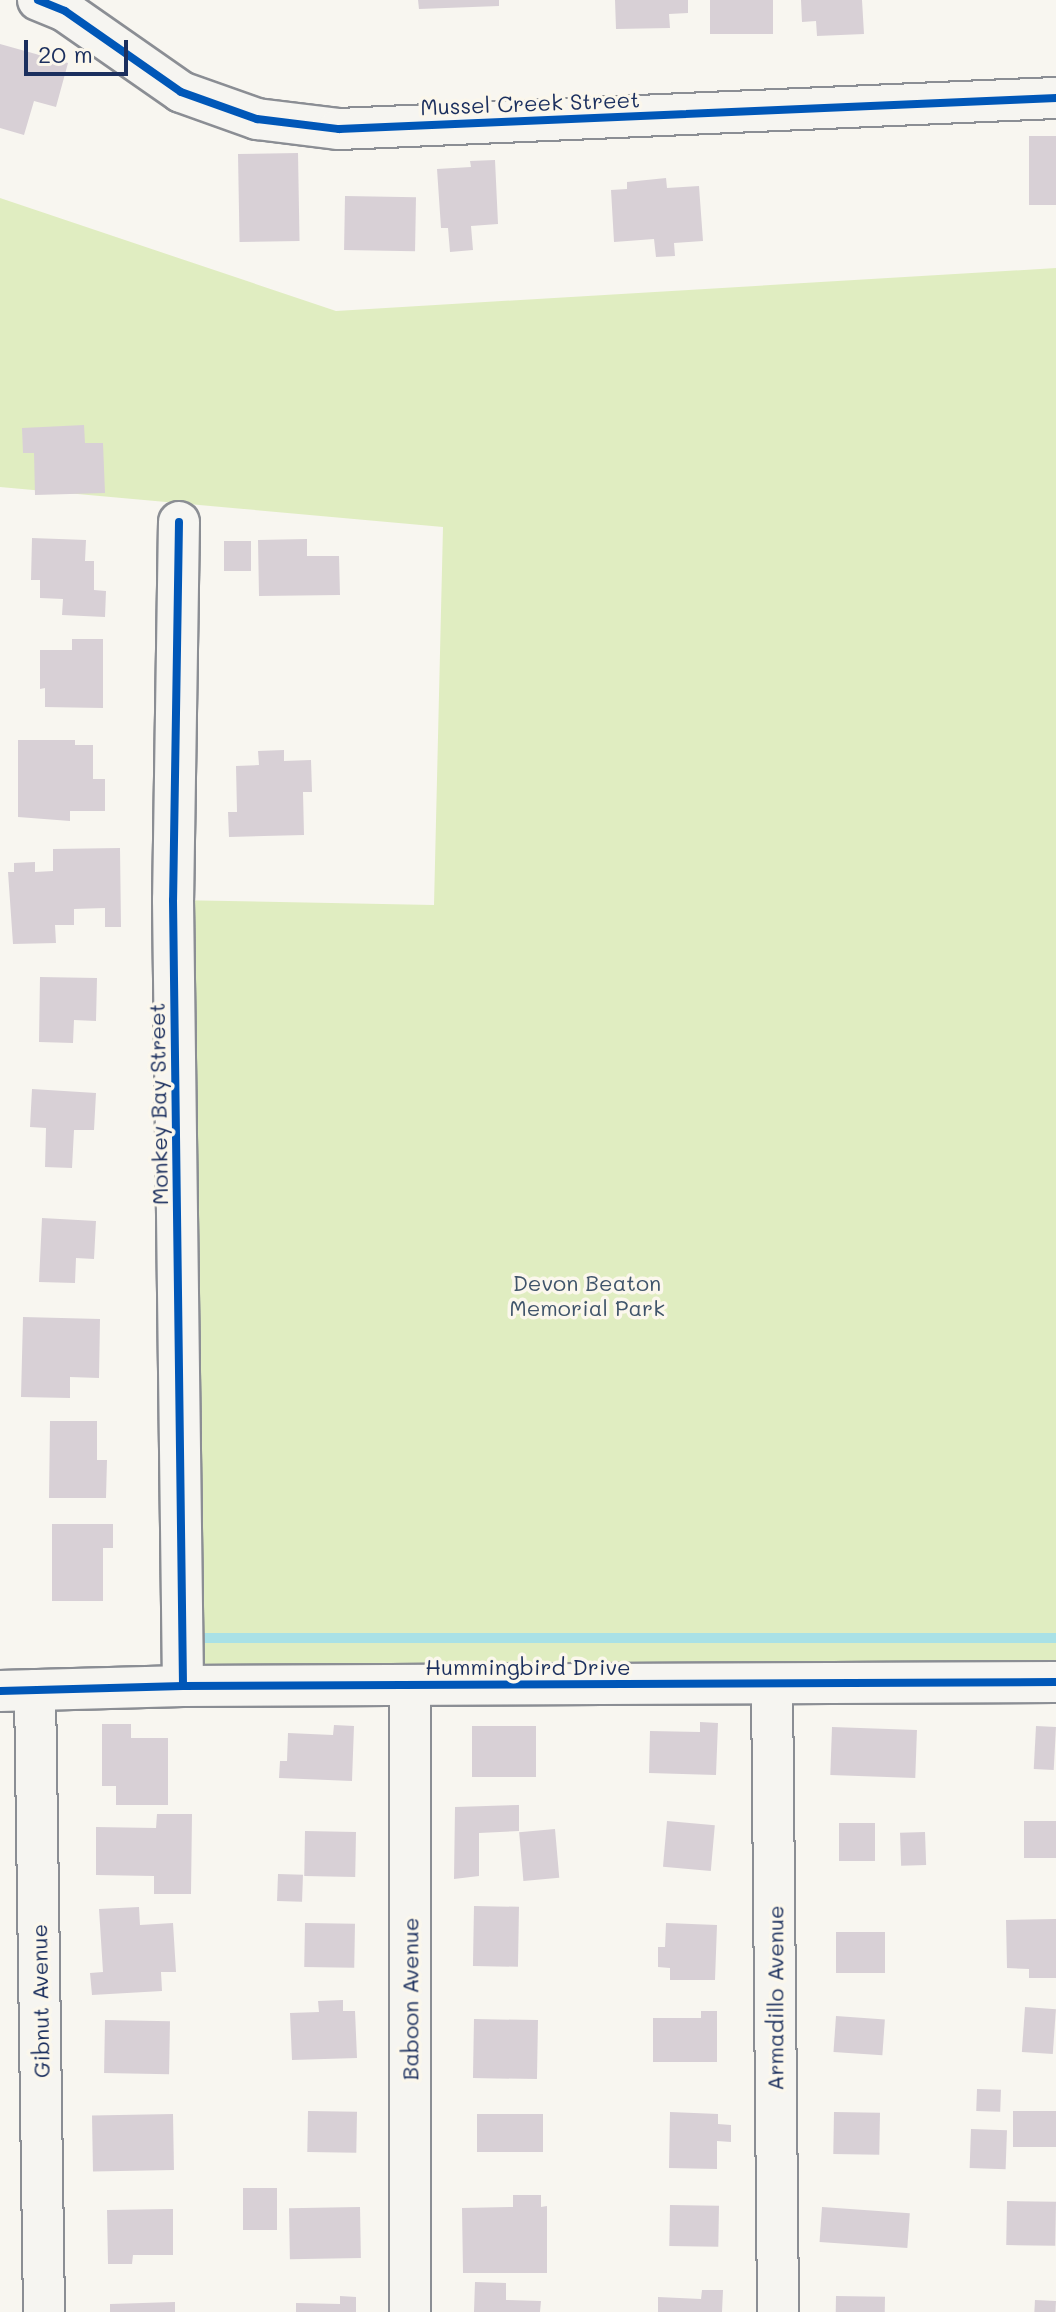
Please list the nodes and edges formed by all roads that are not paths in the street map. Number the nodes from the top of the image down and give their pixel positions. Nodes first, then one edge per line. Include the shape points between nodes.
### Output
1 (38, 0) edge
2 (1056, 98) edge
3 (179, 522) dead end
4 (1056, 1682) edge
5 (772, 1684) junction
6 (183, 1686) junction
7 (410, 1686) junction
8 (17, 1691) edge
9 (44, 2312) edge
10 (410, 2312) edge
11 (778, 2312) edge

1 - 2 street, Mussel Creek Street via 65,11 181,92 257,119 339,129
3 - 6 street, Monkey Bay Street via 173,900
4 - 5 street, Hummingbird Drive
5 - 7 street, Hummingbird Drive
5 - 11 street, Armadillo Avenue
6 - 7 street, Hummingbird Drive
6 - 8 street, Hummingbird Drive
7 - 10 street, Baboon Avenue
8 - 9 street, Gibnut Avenue

